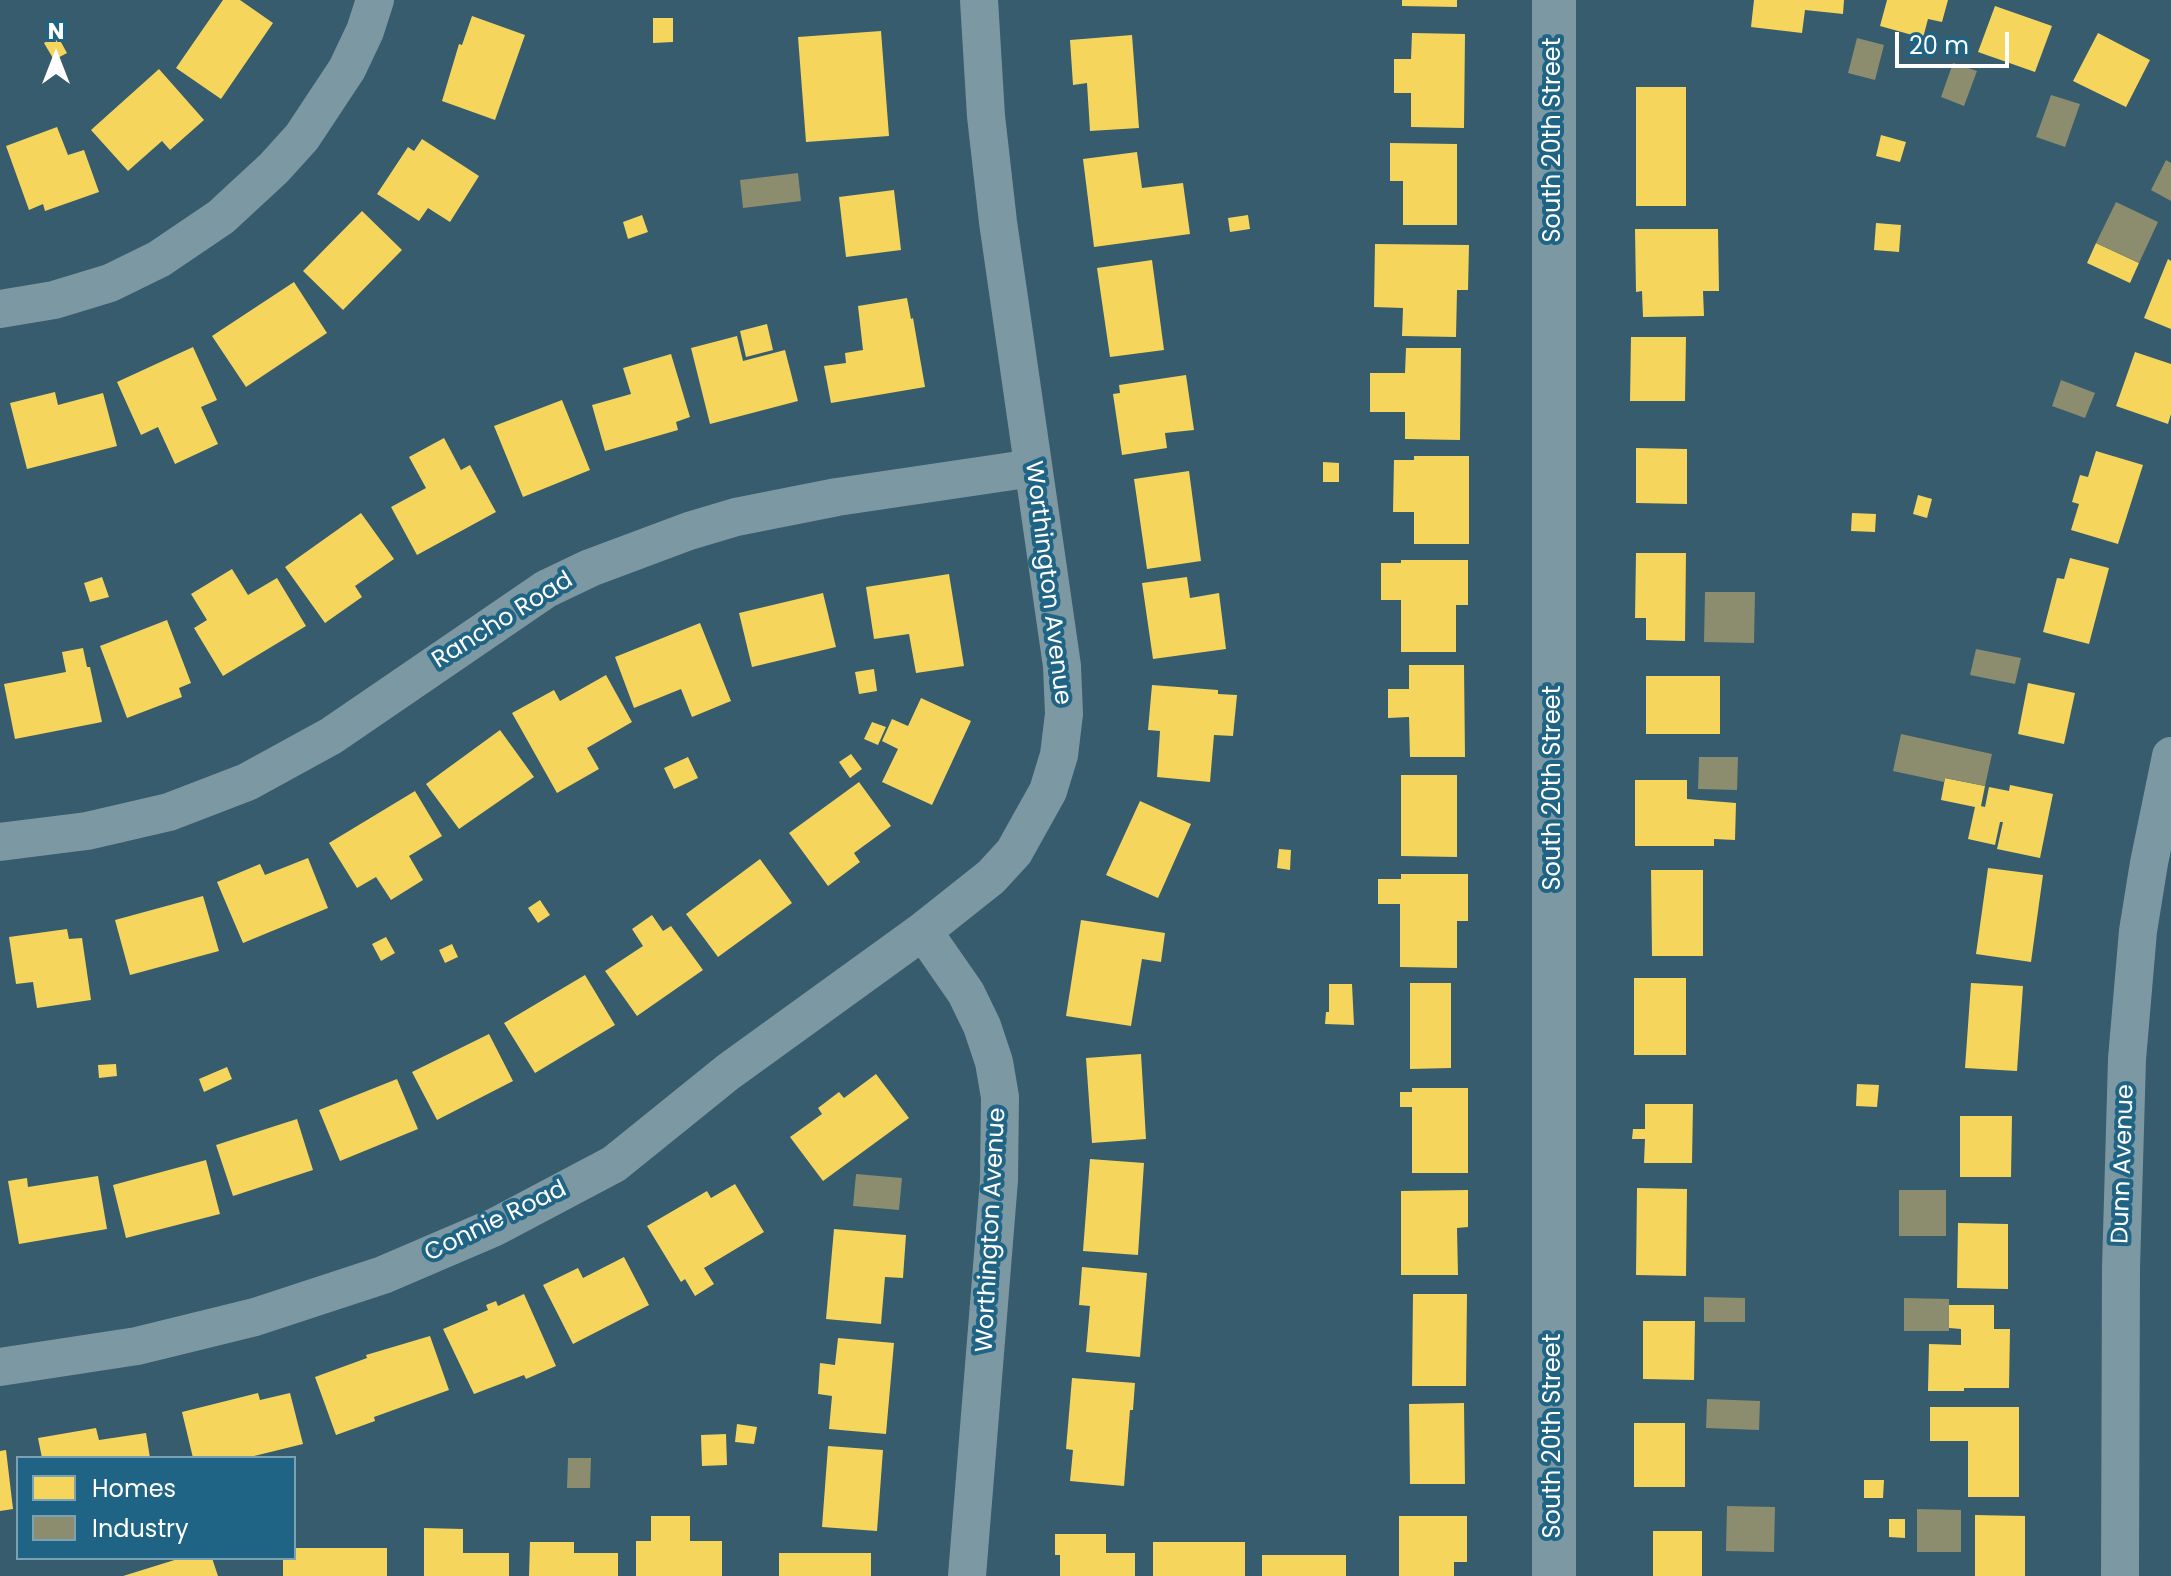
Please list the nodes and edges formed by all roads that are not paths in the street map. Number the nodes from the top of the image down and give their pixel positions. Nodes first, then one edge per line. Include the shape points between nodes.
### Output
1 (375, 0) edge
2 (979, 0) edge
3 (1554, 0) edge
4 (0, 309) edge
5 (1033, 468) junction
6 (2171, 756) edge
7 (0, 842) edge
8 (923, 931) junction
9 (0, 1367) edge
10 (967, 1576) edge
11 (1554, 1576) edge
12 (2120, 1576) edge

1 - 4 street via 347,69 302,137 221,217 159,259 110,283
2 - 5 street, Worthington Avenue via 998,222
3 - 11 street, South 20th Street
5 - 7 street, Rancho Road via 788,505 689,531 546,589 331,736 247,782 169,812 87,831
5 - 8 street, Worthington Avenue via 1062,666 1059,755 1048,791 1014,852
6 - 12 street, Dunn Avenue via 2138,931 2127,1059
8 - 9 street, Connie Road via 728,1072 614,1164 495,1227 383,1275 255,1317 137,1346
8 - 10 street, Worthington Avenue via 982,1026 1000,1097 999,1180

